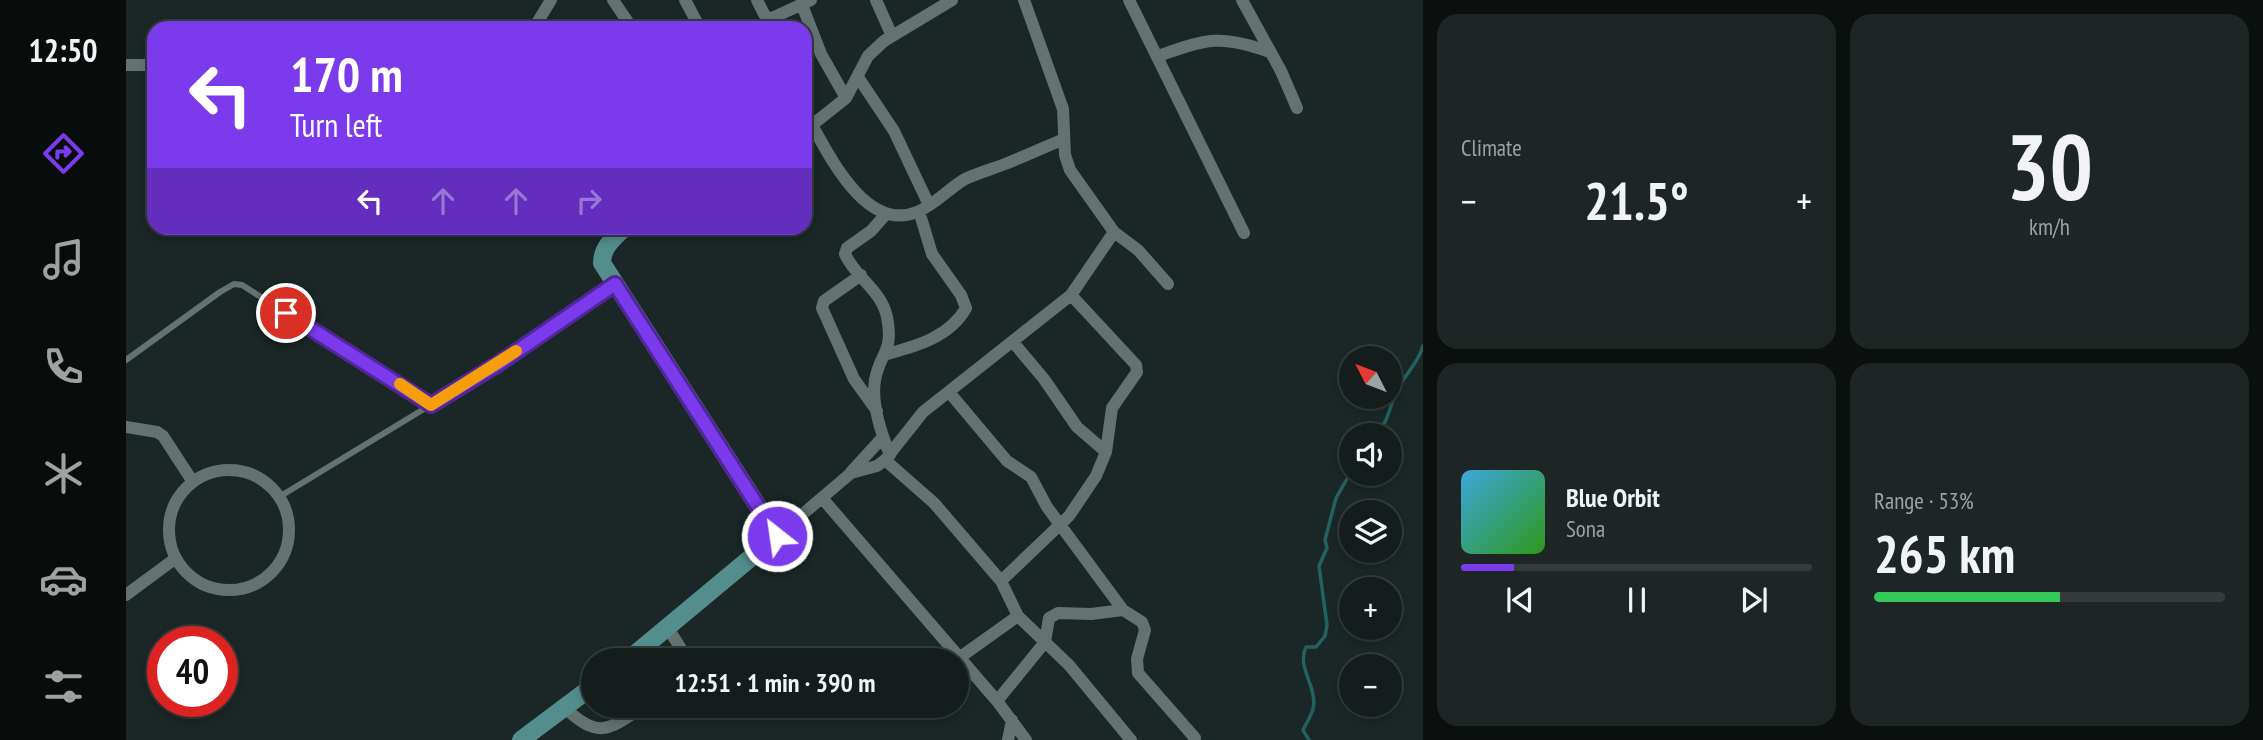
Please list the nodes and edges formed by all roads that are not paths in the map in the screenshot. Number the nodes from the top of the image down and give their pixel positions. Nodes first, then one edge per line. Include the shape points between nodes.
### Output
1 (551, 0) edge
2 (613, 0) edge
3 (685, 0) edge
4 (757, 0) edge
5 (876, 0) edge
6 (952, 0) edge
7 (1024, 0) edge
8 (1129, 0) edge
9 (1242, 0) edge
10 (807, 2) edge
11 (538, 21) edge
12 (627, 21) edge
13 (696, 21) edge
14 (892, 36) junction
15 (1270, 51) junction
16 (1158, 56) junction
17 (126, 65) edge
18 (147, 65) edge
19 (859, 77) junction
20 (846, 98) junction
21 (1297, 108) dead end
22 (812, 124) edge
23 (812, 133) edge
24 (1064, 139) junction
25 (924, 208) junction
26 (886, 214) junction
27 (1114, 232) junction
28 (1244, 233) dead end
29 (615, 235) edge
30 (861, 275) junction
31 (615, 284) junction
32 (1168, 284) dead end
33 (1071, 295) junction
34 (1013, 342) junction
35 (887, 354) junction
36 (126, 360) edge
37 (875, 378) junction
38 (854, 379) junction
39 (949, 392) junction
40 (431, 405) junction
41 (877, 411) junction
42 (126, 427) edge
43 (883, 436) junction
44 (1105, 452) junction
45 (888, 457) junction
46 (851, 473) junction
47 (193, 482) junction
48 (279, 496) junction
49 (822, 498) junction
50 (1060, 525) junction
51 (777, 536) junction
52 (176, 558) junction
53 (1001, 581) junction
54 (126, 595) edge
55 (1123, 610) junction
56 (1018, 616) junction
57 (668, 628) junction
58 (1045, 642) junction
59 (643, 648) edge
60 (680, 648) edge
61 (950, 648) edge
62 (969, 651) edge
63 (969, 670) edge
64 (581, 695) edge
65 (996, 701) junction
66 (565, 708) junction
67 (625, 718) edge
68 (1012, 720) junction
69 (1195, 738) edge
70 (521, 740) edge
71 (1008, 740) edge
72 (1026, 740) edge
73 (1131, 740) edge

1 - 11 street
2 - 12 street
3 - 13 street
4 - 10 street via 770,19
5 - 14 street
6 - 14 street
7 - 24 street via 1063,109
8 - 16 street
9 - 15 street
10 - 20 street via 821,54
14 - 19 street via 868,56
15 - 16 street via 1220,40
15 - 21 street
16 - 28 street
17 - 18 street
19 - 20 street
19 - 25 street via 894,131
20 - 22 street
23 - 26 street via 838,172 863,199
24 - 25 street via 965,180
24 - 27 street via 1070,170
25 - 26 street via 903,216
25 - 35 street via 932,254 966,308 941,334
26 - 30 street via 847,248 847,260
27 - 32 street via 1138,250
27 - 33 street
29 - 31 street via 602,255
30 - 35 street via 887,314
30 - 38 street via 824,301 822,308
31 - 40 lane
31 - 51 street
33 - 34 street
33 - 44 street via 1136,365 1137,372 1112,408
34 - 39 street
34 - 44 street via 1077,426
35 - 37 street
36 - 40 lane via 234,284 242,285
37 - 38 street
37 - 41 street
38 - 41 street
39 - 45 street via 923,412
39 - 50 street via 1002,455 1031,477
40 - 48 lane
41 - 43 street
42 - 47 street via 163,436
43 - 45 street
43 - 46 street
44 - 50 street via 1096,476
45 - 46 street via 877,466
45 - 53 street
46 - 49 street
47 - 48 street via 211,473 242,471 261,479
47 - 52 street via 171,517 170,538
48 - 52 street via 289,522 288,543 273,570 257,583 237,589 216,588 188,574
49 - 51 street
49 - 61 street
50 - 53 street
50 - 55 street
51 - 57 street
52 - 54 street
53 - 56 street
55 - 58 street via 1058,613 1049,618
55 - 69 street via 1142,622 1145,630 1136,659 1138,673
56 - 58 street
56 - 62 street
57 - 59 street
57 - 60 street
58 - 65 street
58 - 73 street
63 - 65 street
64 - 66 street
65 - 68 street
66 - 67 street via 579,724 596,733
66 - 70 street
68 - 71 street
68 - 72 street

